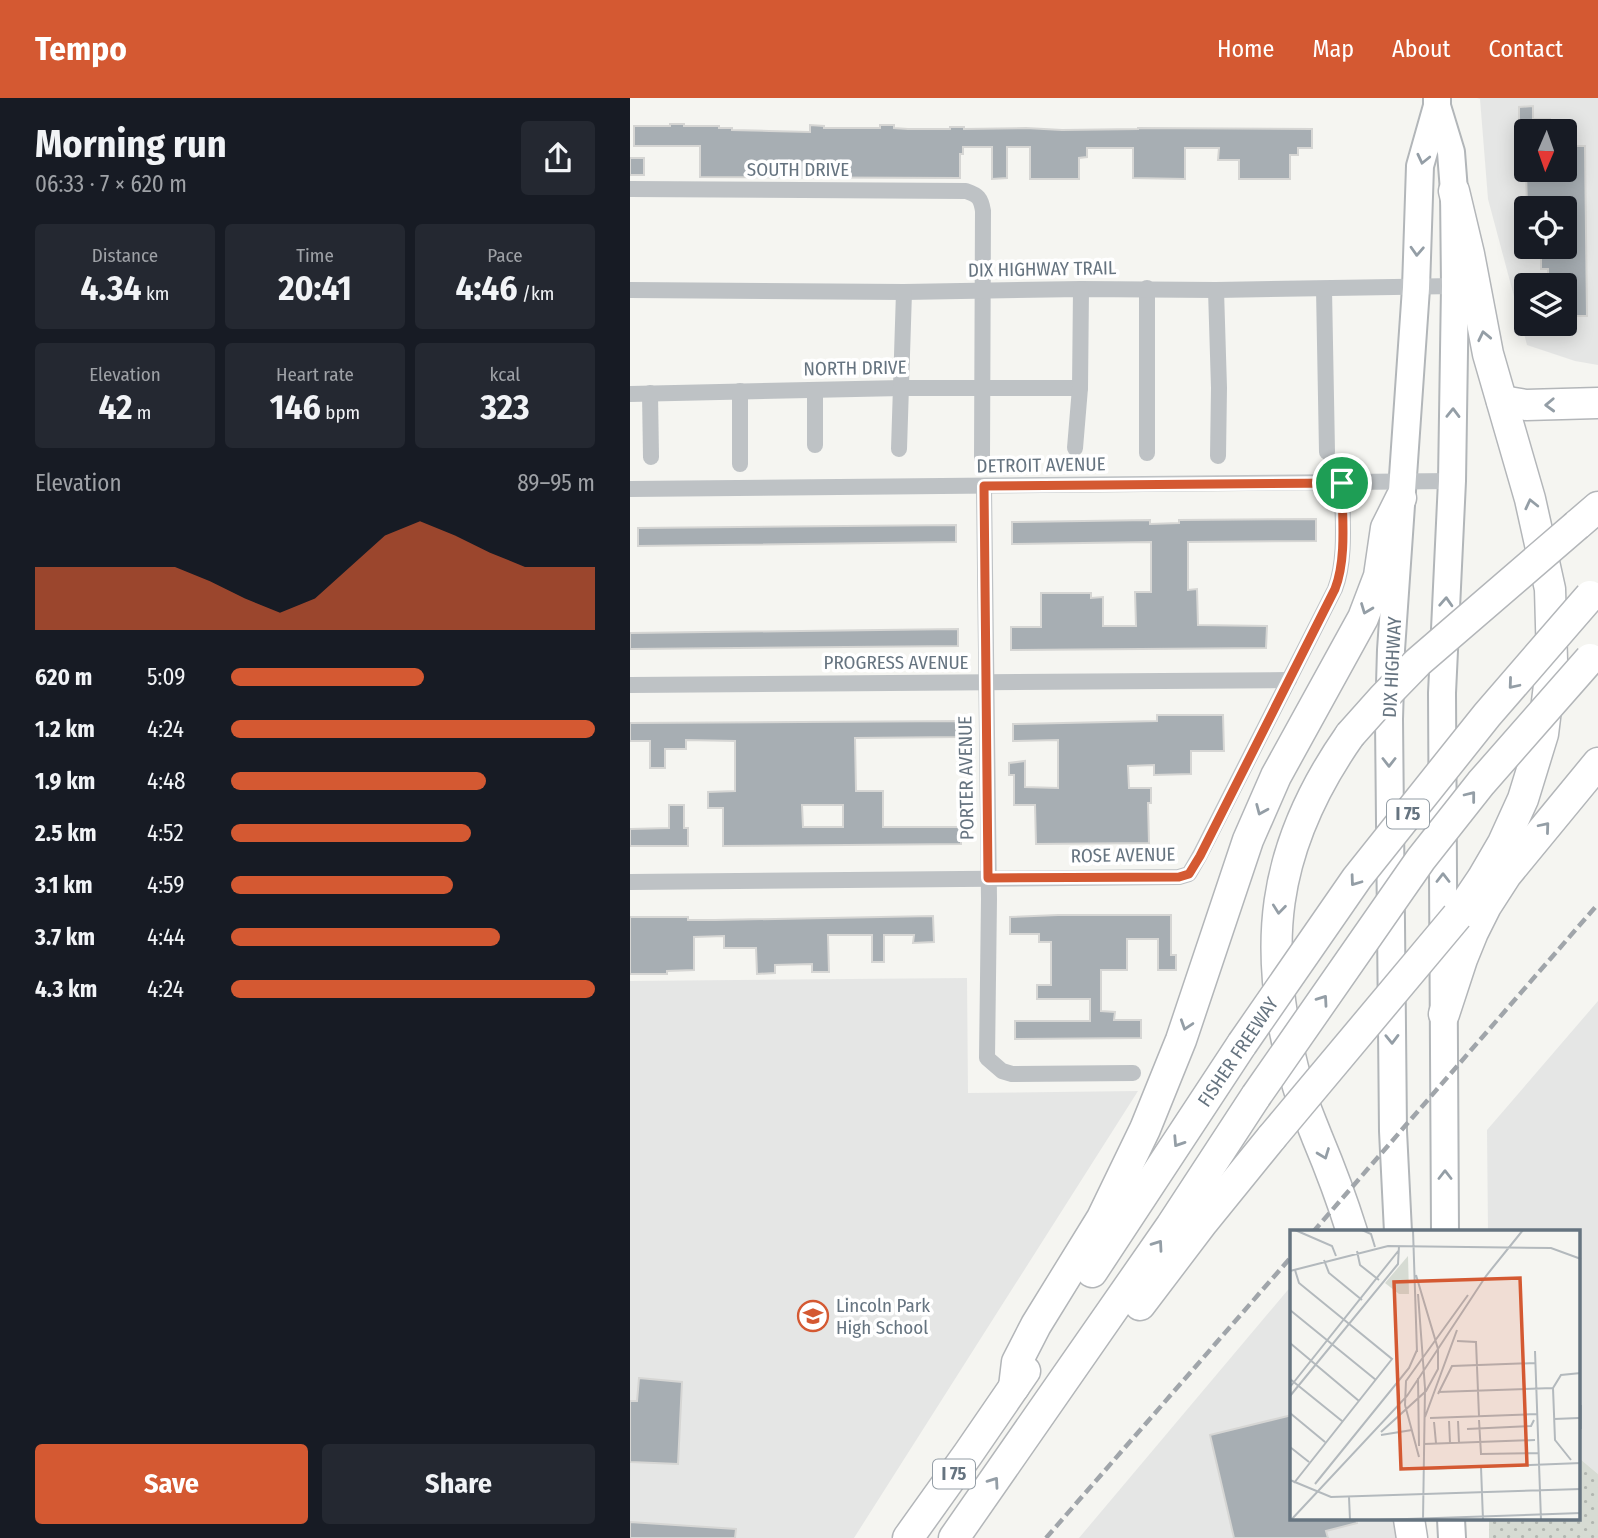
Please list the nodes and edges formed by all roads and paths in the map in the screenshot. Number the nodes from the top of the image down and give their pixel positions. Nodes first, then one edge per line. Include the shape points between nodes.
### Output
1 (1437, 102) edge
2 (630, 188) edge
3 (1454, 191) junction
4 (1455, 286) junction
5 (1147, 288) junction
6 (1416, 288) junction
7 (1082, 289) junction
8 (1324, 289) junction
9 (630, 290) edge
10 (983, 290) junction
11 (1216, 290) junction
12 (904, 292) junction
13 (1080, 387) junction
14 (901, 388) junction
15 (983, 388) junction
16 (815, 390) junction
17 (740, 391) junction
18 (650, 393) junction
19 (630, 394) edge
20 (1502, 401) junction
21 (1598, 403) edge
22 (815, 445) dead end
23 (1075, 448) dead end
24 (899, 449) dead end
25 (1327, 452) dead end
26 (1147, 453) dead end
27 (1219, 456) dead end
28 (651, 457) dead end
29 (982, 458) dead end
30 (740, 464) dead end
31 (1452, 481) junction
32 (1342, 483) junction
33 (984, 486) junction
34 (630, 489) edge
35 (1402, 490) junction
36 (1587, 516) edge
37 (1594, 592) edge
38 (1594, 655) edge
39 (1289, 680) junction
40 (986, 682) junction
41 (630, 685) edge
42 (1598, 763) edge
43 (988, 878) junction
44 (630, 882) edge
45 (1444, 1014) junction
46 (1133, 1073) dead end
47 (1351, 1230) edge
48 (1398, 1230) edge
49 (1445, 1230) edge
50 (1014, 1387) junction
51 (1036, 1422) junction
52 (1409, 1520) edge
53 (1423, 1520) edge
54 (1451, 1520) edge
55 (908, 1538) edge
56 (954, 1538) edge
57 (1412, 1538) edge
58 (1425, 1538) edge
59 (1452, 1538) edge

1 - 3 main road, DIX HIGHWAY via 1451,152
1 -> 6 main road, DIX HIGHWAY via 1420,166
2 - 10 street, SOUTH DRIVE via 966,191 977,195 983,211
3 - 4 main road, DIX HIGHWAY
20 -> 3 highway
4 - 6 street, DIX HIGHWAY TRAIL
31 -> 4 main road, DIX HIGHWAY
5 - 7 street, DIX HIGHWAY TRAIL
5 - 11 street, DIX HIGHWAY TRAIL
5 - 26 street
6 - 8 street, DIX HIGHWAY TRAIL
6 - 35 main road, DIX HIGHWAY
7 - 10 street, DIX HIGHWAY TRAIL
7 - 13 street
8 - 11 street, DIX HIGHWAY TRAIL
8 - 25 street
9 - 12 street, DIX HIGHWAY TRAIL
10 - 12 street, DIX HIGHWAY TRAIL
10 - 15 street
11 - 27 street
12 - 14 street
13 - 15 street, NORTH DRIVE
13 - 23 street
14 - 15 street, NORTH DRIVE
14 - 16 street, NORTH DRIVE
14 - 24 street
15 - 29 street
16 - 17 street, NORTH DRIVE
16 - 22 street
17 - 18 street, NORTH DRIVE
17 - 30 street
18 - 19 street, NORTH DRIVE
18 - 28 street
21 -> 20 highway
51 -> 20 highway, bridge via 1066,1400 1203,1222 1457,916 1503,844 1543,734 1552,661 1550,589
31 - 35 street, DETROIT AVENUE
45 -> 31 main road, DIX HIGHWAY via 1442,694
32 - 33 street, DETROIT AVENUE
32 - 35 street, DETROIT AVENUE
32 - 39 street, ROSE AVENUE via 1340,577
33 - 34 street, DETROIT AVENUE
33 - 40 street, PORTER AVENUE
35 -> 48 main road, DIX HIGHWAY via 1388,719
35 -> 50 highway via 1386,528 1379,576 1363,618 1276,775 1248,840 1181,1040 1145,1129 1102,1218 1017,1362
36 -> 47 highway, bridge via 1418,662 1350,735 1316,789 1287,859 1276,957 1282,1014 1297,1084
37 -> 50 highway, FISHER FREEWAY / I 75, bridge via 1487,715 1357,878
51 -> 38 highway, FISHER FREEWAY / I 75, bridge via 1421,859
39 - 40 street, PROGRESS AVENUE
39 - 43 street, ROSE AVENUE via 1189,874
40 - 41 street, PROGRESS AVENUE
40 - 43 street, PORTER AVENUE
45 -> 42 highway via 1486,906
43 - 44 street, ROSE AVENUE
43 - 46 street, PORTER AVENUE via 988,1058 1012,1074
49 -> 45 main road, DIX HIGHWAY
50 - 55 highway, FISHER FREEWAY / I 75
56 -> 51 highway, FISHER FREEWAY / I 75
52 - 57 highway
53 - 58 main road
54 - 59 main road

